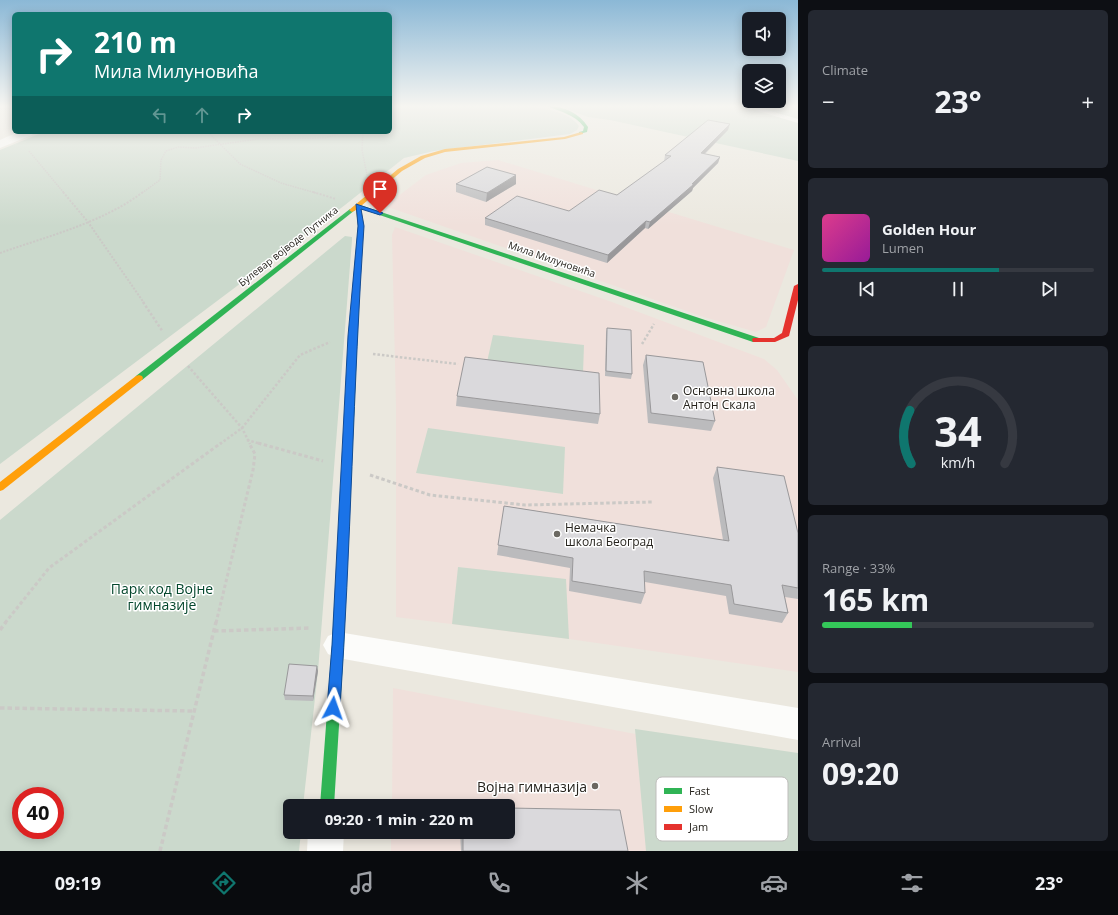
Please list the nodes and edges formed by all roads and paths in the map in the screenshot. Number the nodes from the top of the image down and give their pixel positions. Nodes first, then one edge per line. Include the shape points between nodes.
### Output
1 (32, 146) edge
2 (208, 146) edge
3 (220, 146) edge
4 (362, 146) edge
5 (496, 146) edge
6 (377, 191) junction
7 (358, 206) junction
8 (88, 222) junction
9 (0, 253) edge
10 (798, 286) edge
11 (329, 342) dead end
12 (175, 350) junction
13 (352, 352) junction
14 (458, 364) dead end
15 (242, 428) junction
16 (246, 440) junction
17 (346, 467) junction
18 (0, 487) edge
19 (652, 502) dead end
20 (0, 630) edge
21 (214, 631) junction
22 (338, 636) junction
23 (0, 708) edge
24 (194, 711) junction
25 (798, 724) edge
26 (327, 799) edge
27 (326, 839) edge
28 (160, 851) edge
29 (325, 851) edge

1 - 8 path
2 - 8 path via 178,147 166,151 161,160 160,180 133,200
3 - 7 path via 240,164 280,183
4 - 6 path via 366,174
5 - 6 street, Булевар војводе Путника via 426,155 409,162
6 - 7 street, Булевар војводе Путника
7 - 10 street, Мила Милуновића via 755,340 769,342 786,334
7 - 12 street, Булевар војводе Путника
7 - 13 street via 361,226
8 - 9 path
8 - 12 path
11 - 15 path via 300,355
12 - 15 path
12 - 18 street, Булевар војводе Путника
13 - 14 path
13 - 17 street
15 - 16 path
15 - 20 path via 49,568
16 - 17 path
16 - 21 path via 255,454 253,470
17 - 19 path via 437,496 525,505
17 - 22 street
21 - 22 path
21 - 24 path
22 - 25 street
22 - 26 street
23 - 24 path
24 - 28 path
27 - 29 street

